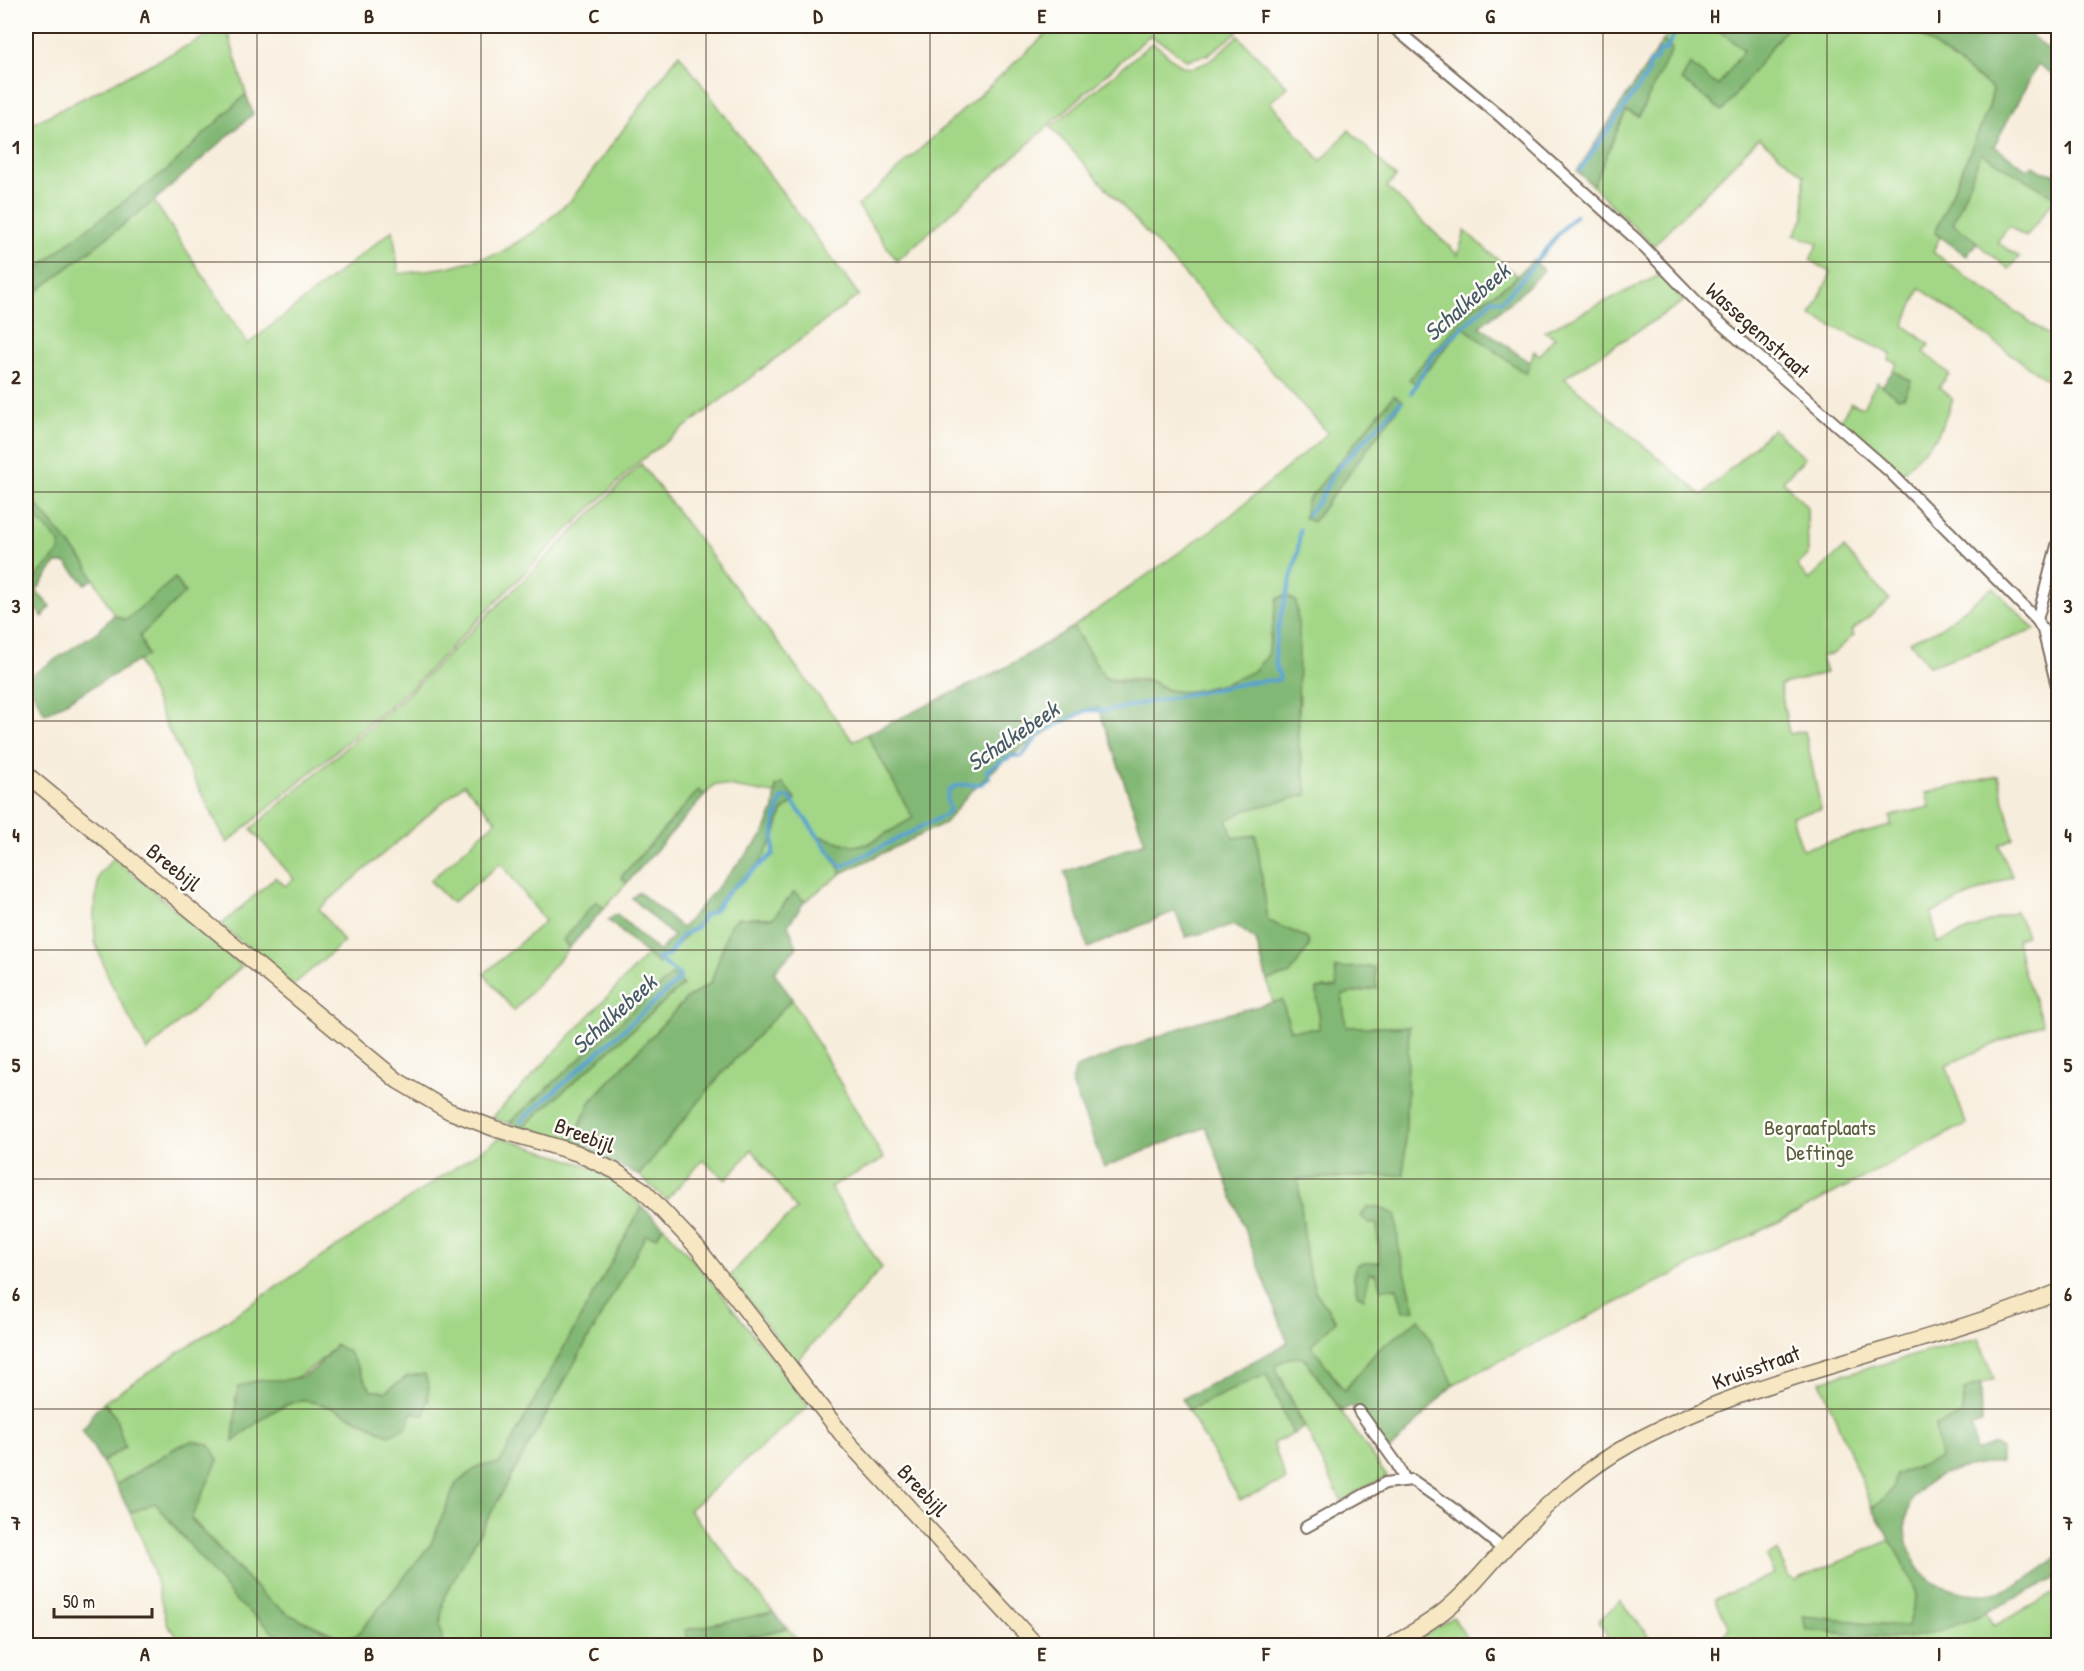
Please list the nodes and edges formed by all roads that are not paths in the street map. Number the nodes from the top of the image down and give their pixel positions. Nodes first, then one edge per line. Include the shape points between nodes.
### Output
1 (1392, 26) edge
2 (2058, 542) edge
3 (2037, 620) junction
4 (2058, 690) edge
5 (26, 774) edge
6 (2058, 1292) edge
7 (1359, 1411) dead end
8 (1405, 1480) junction
9 (1306, 1527) dead end
10 (1504, 1550) junction
11 (1037, 1646) edge
12 (1391, 1646) edge

1 - 3 street, Wassegemstraat via 1500,116 1637,240 1702,307 1889,471
2 - 3 street
3 - 4 street, Wassegemstraat
5 - 11 street, Breebijl via 414,1092 496,1129 577,1153 643,1190 697,1247 847,1441
6 - 10 street, Kruisstraat via 1979,1323 1792,1376 1633,1442 1557,1495
7 - 8 street
8 - 9 street via 1372,1489
8 - 10 street via 1425,1488
10 - 12 street, Kruisstraat via 1444,1611

